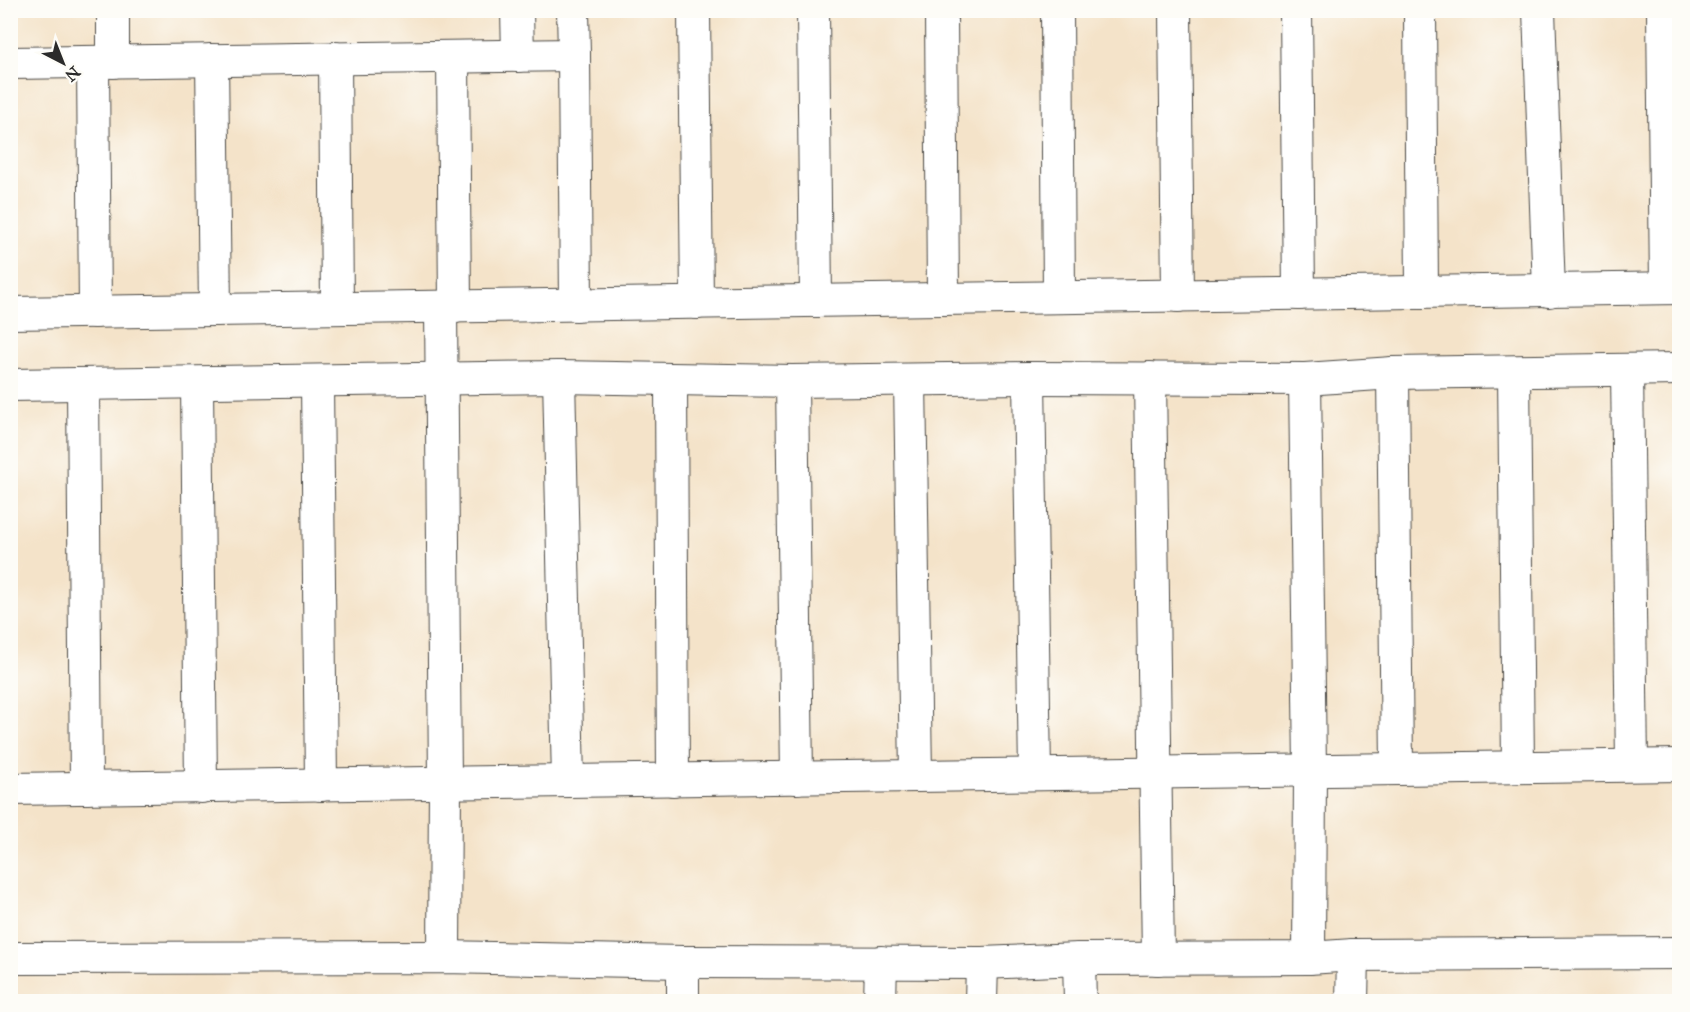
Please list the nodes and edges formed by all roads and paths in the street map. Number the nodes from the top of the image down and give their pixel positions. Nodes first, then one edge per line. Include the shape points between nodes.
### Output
1 (113, 10) edge
2 (517, 10) edge
3 (573, 10) edge
4 (694, 10) edge
5 (813, 10) edge
6 (941, 10) edge
7 (1057, 10) edge
8 (1175, 10) edge
9 (1296, 10) edge
10 (1420, 10) edge
11 (1539, 10) edge
12 (1663, 10) edge
13 (574, 55) junction
14 (518, 56) junction
15 (453, 57) junction
16 (335, 58) junction
17 (212, 60) junction
18 (103, 62) junction
19 (10, 63) edge
20 (1673, 288) edge
21 (1549, 291) junction
22 (1422, 292) junction
23 (1299, 294) junction
24 (1178, 296) junction
25 (1059, 297) junction
26 (944, 300) junction
27 (816, 301) junction
28 (697, 303) junction
29 (576, 305) junction
30 (448, 307) junction
31 (337, 308) junction
32 (215, 310) junction
33 (95, 312) junction
34 (10, 313) edge
35 (1680, 369) edge
36 (1627, 370) junction
37 (1514, 372) junction
38 (1393, 373) junction
39 (559, 377) junction
40 (1029, 378) junction
41 (1150, 378) junction
42 (441, 379) junction
43 (1305, 379) junction
44 (671, 380) junction
45 (910, 380) junction
46 (317, 381) junction
47 (792, 381) junction
48 (197, 383) junction
49 (83, 384) junction
50 (10, 385) edge
51 (1632, 765) junction
52 (1680, 765) edge
53 (1518, 767) junction
54 (1396, 769) junction
55 (1310, 770) junction
56 (1156, 773) junction
57 (1035, 774) junction
58 (916, 776) junction
59 (796, 778) junction
60 (673, 780) junction
61 (568, 781) junction
62 (445, 783) junction
63 (321, 785) junction
64 (201, 787) junction
65 (86, 788) junction
66 (10, 789) edge
67 (1680, 953) edge
68 (1353, 955) junction
69 (444, 957) junction
70 (1309, 957) junction
71 (10, 958) edge
72 (1079, 959) junction
73 (1158, 959) junction
74 (683, 962) junction
75 (881, 962) junction
76 (982, 963) junction
77 (682, 1002) edge
78 (880, 1002) edge
79 (981, 1002) edge
80 (1080, 1002) edge
81 (1352, 1002) edge

1 - 18 street
2 - 14 street
3 - 13 street
4 - 28 street
5 - 27 street
6 - 26 street
7 - 25 street
8 - 24 street
9 - 23 street
10 - 22 street
11 - 21 street
12 - 20 street
13 - 14 street
13 - 29 street
14 - 15 street
15 - 16 street
15 - 30 street
16 - 17 street
16 - 31 street
17 - 18 street
17 - 32 street
18 - 19 street
18 - 33 street
20 - 21 street
21 - 22 street
22 - 23 street
23 - 24 street
24 - 25 street
25 - 26 street
26 - 27 street
27 - 28 street
28 - 29 street
29 - 30 street
30 - 31 street
30 - 42 street
31 - 32 street
32 - 33 street
33 - 34 street
35 - 36 street
36 - 37 street
36 - 51 street
37 - 38 street
37 - 53 street
38 - 43 street
38 - 54 street
39 - 42 street
39 - 44 street
39 - 61 street
40 - 41 street
40 - 45 street
40 - 57 street
41 - 43 street
41 - 56 street
42 - 46 street
42 - 62 street
43 - 55 street
44 - 47 street
44 - 60 street
45 - 47 street
45 - 58 street
46 - 48 street
46 - 63 street
47 - 59 street
48 - 49 street
48 - 64 street
49 - 50 street
49 - 65 street
51 - 52 street
51 - 53 street
53 - 54 street
54 - 55 street
55 - 56 street
55 - 70 street
56 - 57 street
56 - 73 street
57 - 58 street
58 - 59 street
59 - 60 street
60 - 61 street
61 - 62 street
62 - 63 street
62 - 69 street
63 - 64 street
64 - 65 street
65 - 66 street
67 - 68 street
68 - 70 street
68 - 81 street
69 - 71 street
69 - 74 street
70 - 73 street
72 - 73 street
72 - 76 street
72 - 80 street
74 - 75 street
74 - 77 street
75 - 76 street
75 - 78 street
76 - 79 street

